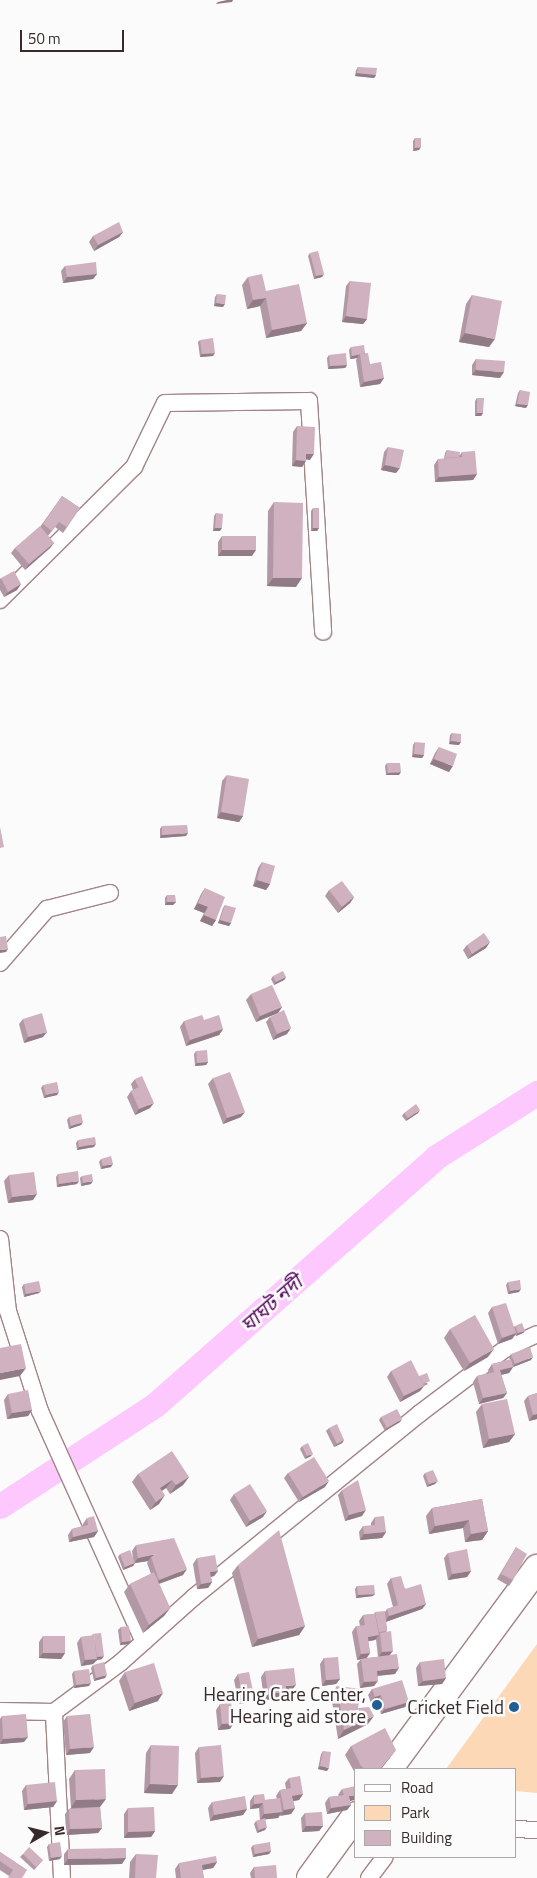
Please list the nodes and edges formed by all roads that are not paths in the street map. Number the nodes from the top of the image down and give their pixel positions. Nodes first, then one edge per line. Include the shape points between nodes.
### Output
1 (0, 600) edge
2 (324, 632) dead end
3 (110, 893) dead end
4 (0, 963) edge
5 (0, 1239) edge
6 (537, 1334) edge
7 (537, 1568) edge
8 (144, 1642) junction
9 (0, 1711) edge
10 (54, 1712) junction
11 (391, 1768) edge
12 (354, 1818) edge
13 (517, 1829) edge
14 (537, 1830) edge
15 (384, 1858) edge
16 (62, 1878) edge
17 (310, 1878) edge
18 (369, 1878) edge

1 - 2 street via 134,467 165,403 309,401
3 - 4 street via 47,909
5 - 8 street via 8,1311 40,1412
6 - 8 street via 505,1350 419,1414
7 - 11 highway
8 - 10 street
9 - 10 street
10 - 16 street
12 - 17 highway
13 - 14 street
15 - 18 street

